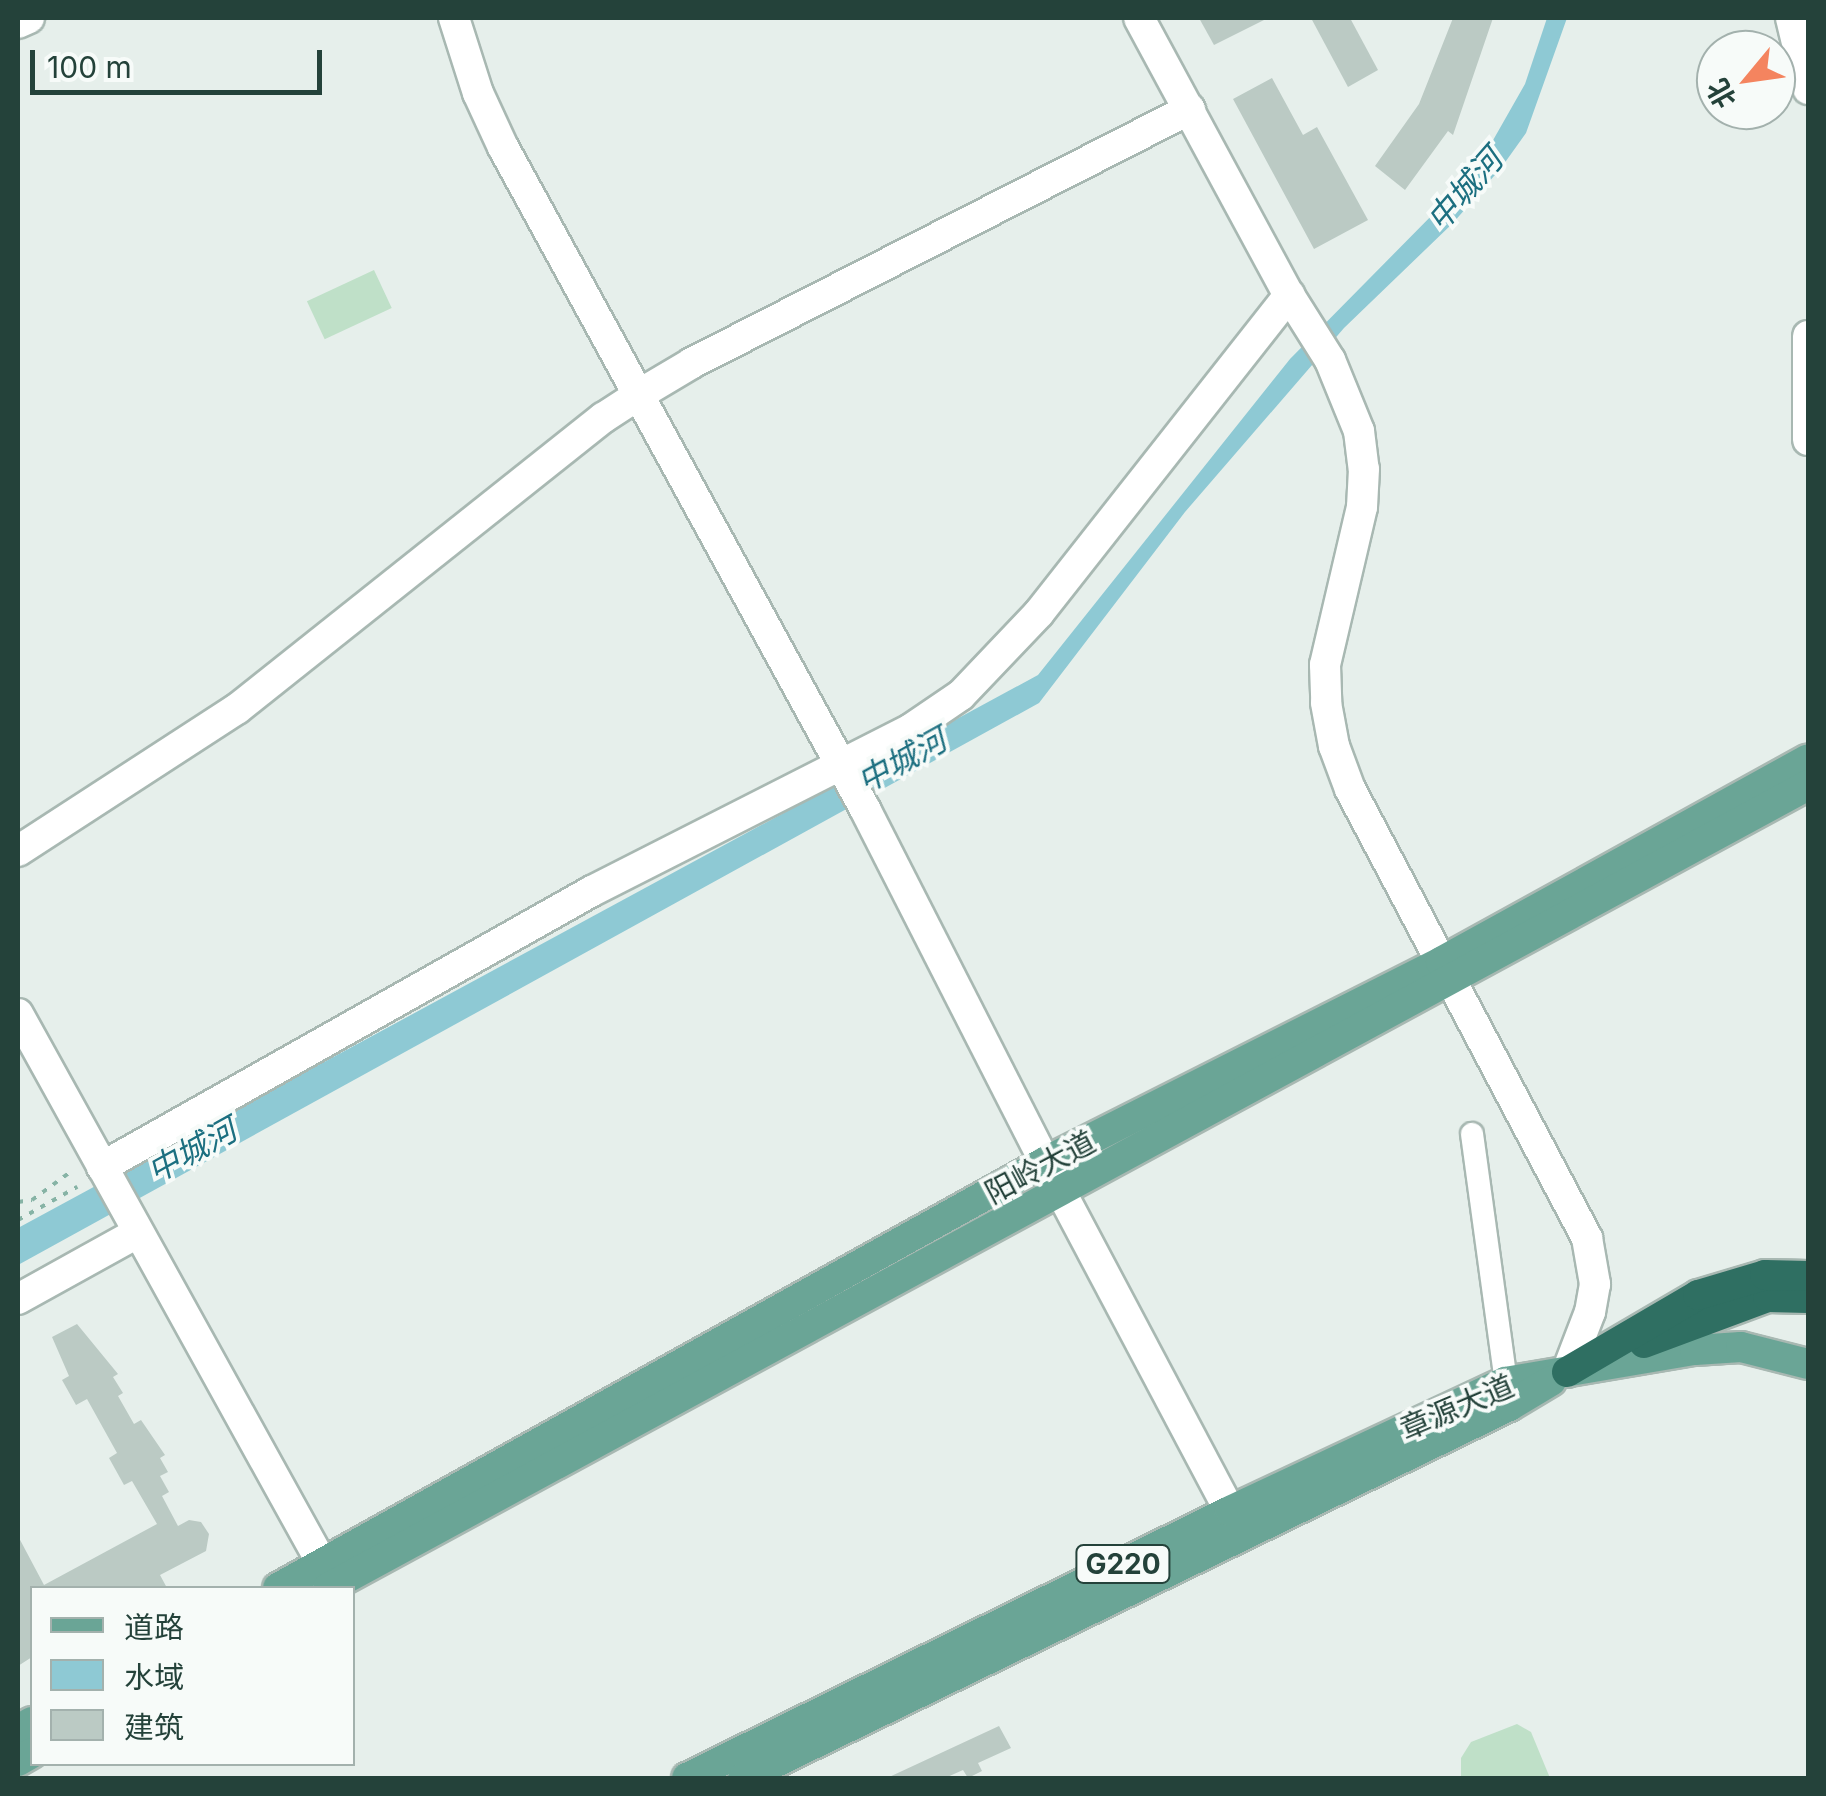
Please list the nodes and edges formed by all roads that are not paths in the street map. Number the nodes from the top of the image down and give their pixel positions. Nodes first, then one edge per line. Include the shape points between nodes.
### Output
1 (29, 18) edge
2 (454, 18) edge
3 (1139, 18) edge
4 (1791, 18) edge
5 (18, 23) edge
6 (1808, 88) edge
7 (1190, 108) junction
8 (1288, 295) junction
9 (1808, 336) edge
10 (640, 394) junction
11 (1808, 440) edge
12 (1808, 759) edge
13 (842, 766) junction
14 (1808, 785) edge
15 (18, 851) edge
16 (1446, 972) junction
17 (18, 1014) edge
18 (1472, 1134) dead end
19 (102, 1167) junction
20 (1052, 1176) junction
21 (134, 1228) junction
22 (1808, 1276) edge
23 (1808, 1298) edge
24 (18, 1299) edge
25 (1808, 1364) edge
26 (1567, 1372) junction
27 (1507, 1394) junction
28 (1230, 1511) junction
29 (328, 1579) edge
30 (289, 1586) edge
31 (687, 1778) edge
32 (743, 1778) edge

1 - 5 street
2 - 10 street via 504,148
3 - 7 street
4 - 6 street
7 - 8 street
7 - 10 street
8 - 13 street via 1007,651 948,703
8 - 16 street via 1330,360 1353,412 1364,470 1326,665 1334,746
9 - 11 street
10 - 13 street
10 - 15 street via 237,709
12 - 16 main road, 阳岭大道
13 - 19 street via 592,891
13 - 20 street
14 - 16 main road, 阳岭大道
16 - 20 main road, 阳岭大道
16 - 26 street via 1594,1257 1590,1312
17 - 19 street
18 - 27 street
19 - 21 street
20 - 28 street
20 - 29 main road, 阳岭大道
21 - 24 street
21 - 29 street
22 - 26 highway, G220 via 1765,1275 1698,1295
23 - 26 highway, G220 via 1768,1297
25 - 26 main road, 章源大道 via 1741,1347
26 - 27 main road, 章源大道 / G220
27 - 28 main road, 章源大道 / G220
27 - 32 main road, 章源大道 / G220
28 - 31 main road, 章源大道 / G220
29 - 30 main road, 阳岭大道

